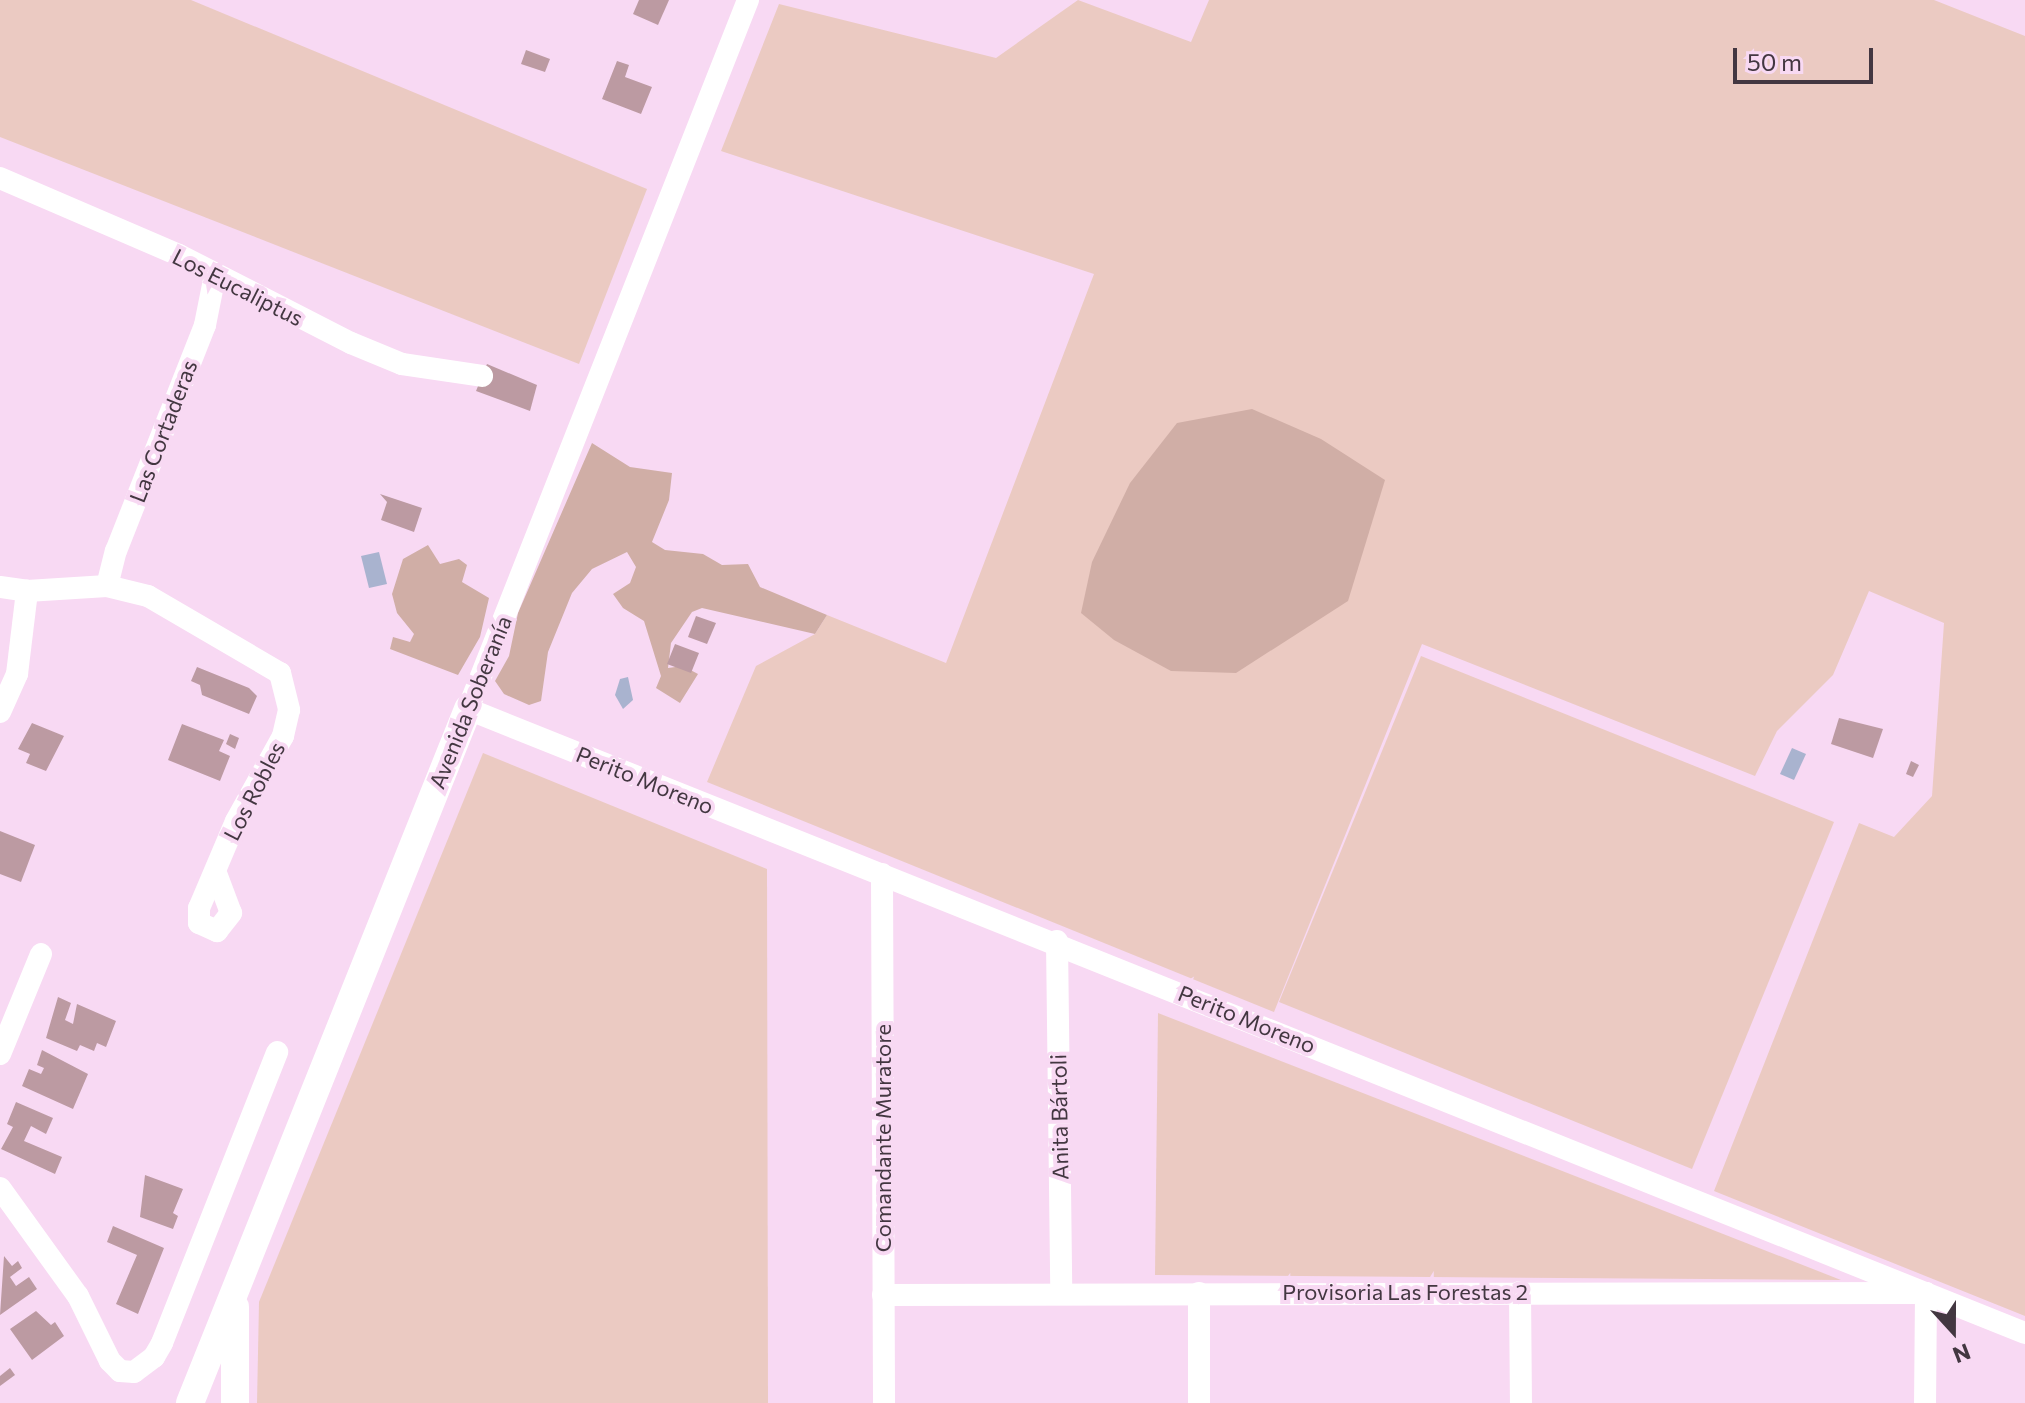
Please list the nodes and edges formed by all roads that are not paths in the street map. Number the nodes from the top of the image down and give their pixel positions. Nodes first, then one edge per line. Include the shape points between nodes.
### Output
1 (748, 0) edge
2 (0, 178) edge
3 (215, 275) junction
4 (482, 376) dead end
5 (107, 586) junction
6 (0, 587) edge
7 (27, 591) junction
8 (468, 709) junction
9 (0, 712) edge
10 (216, 873) dead end
11 (882, 874) junction
12 (1057, 941) junction
13 (41, 954) dead end
14 (277, 1052) dead end
15 (0, 1054) edge
16 (0, 1188) edge
17 (235, 1290) junction
18 (1520, 1292) junction
19 (1061, 1293) junction
20 (1199, 1293) junction
21 (1926, 1293) junction
22 (883, 1295) junction
23 (2025, 1333) edge
24 (190, 1403) edge
25 (235, 1403) edge
26 (884, 1403) edge
27 (1199, 1403) edge
28 (1521, 1403) edge
29 (1925, 1403) edge

1 - 8 street, Avenida Soberanía
2 - 3 street, Los Eucaliptus via 48,194
3 - 4 street, Los Eucaliptus via 402,364
3 - 5 street, Las Cortaderas via 205,325
5 - 7 street
5 - 10 street, Los Robles via 148,596 272,665 287,691 283,736 236,821
6 - 7 street
7 - 9 street via 17,674
8 - 11 street, Perito Moreno
8 - 17 street, Avenida Soberanía
11 - 12 street, Perito Moreno
11 - 22 street, Comandante Muratore
12 - 19 street, Anita Bártoli
12 - 21 street, Perito Moreno
13 - 15 street
14 - 16 street via 162,1343 143,1367 120,1371 110,1361 49,1251
17 - 24 street, Avenida Soberanía
17 - 25 street
18 - 20 street, Provisoria Las Forestas 2
18 - 21 street, Provisoria Las Forestas 2
18 - 28 street
19 - 20 street, Provisoria Las Forestas 2
19 - 22 street, Provisoria Las Forestas 2
20 - 27 street
21 - 23 street, Perito Moreno
21 - 29 street
22 - 26 street, Comandante Muratore

